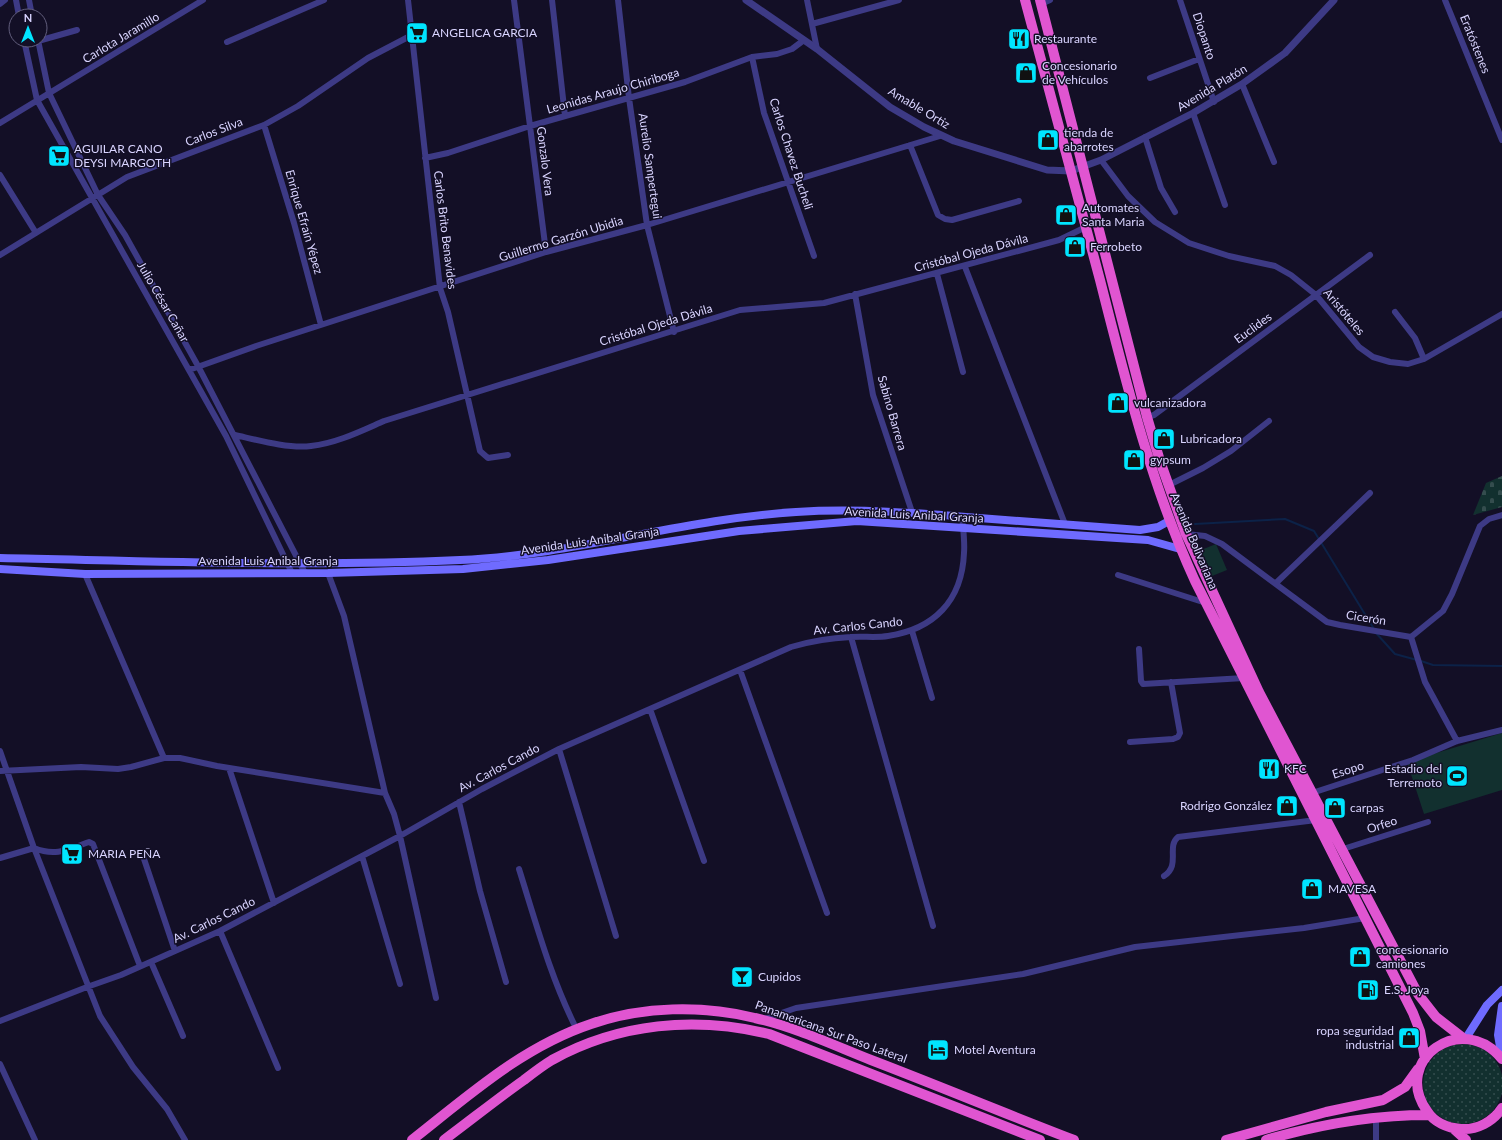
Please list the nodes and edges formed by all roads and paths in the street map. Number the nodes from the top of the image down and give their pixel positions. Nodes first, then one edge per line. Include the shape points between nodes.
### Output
1 (4, 0) edge
2 (203, 0) edge
3 (324, 0) edge
4 (408, 0) edge
5 (514, 0) edge
6 (552, 0) edge
7 (618, 0) edge
8 (746, 0) edge
9 (807, 0) edge
10 (899, 0) edge
11 (1025, 0) edge
12 (1180, 0) edge
13 (1334, 0) edge
14 (1445, 0) edge
15 (1044, 1) edge
16 (0, 4) edge
17 (812, 24) junction
18 (77, 30) dead end
19 (412, 35) junction
20 (48, 38) edge
21 (804, 40) junction
22 (227, 42) dead end
23 (26, 48) edge
24 (39, 48) edge
25 (817, 49) junction
26 (752, 57) junction
27 (1199, 59) junction
28 (1150, 78) dead end
29 (1242, 84) junction
30 (49, 93) junction
31 (629, 98) junction
32 (37, 100) junction
33 (1214, 102) junction
34 (1193, 114) junction
35 (565, 116) junction
36 (0, 123) edge
37 (264, 125) junction
38 (530, 126) junction
39 (940, 136) junction
40 (1146, 137) junction
41 (1502, 140) edge
42 (910, 145) junction
43 (425, 158) junction
44 (1102, 160) junction
45 (1274, 162) dead end
46 (1082, 166) junction
47 (1071, 171) junction
48 (0, 174) edge
49 (788, 182) junction
50 (98, 195) junction
51 (91, 200) junction
52 (1019, 201) dead end
53 (1225, 206) dead end
54 (1175, 212) dead end
55 (647, 225) junction
56 (1086, 227) junction
57 (36, 233) junction
58 (546, 252) junction
59 (0, 255) edge
60 (1370, 255) dead end
61 (814, 256) dead end
62 (965, 267) junction
63 (937, 274) junction
64 (440, 288) junction
65 (855, 294) junction
66 (1316, 295) junction
67 (1395, 312) dead end
68 (1502, 314) edge
69 (321, 325) junction
70 (674, 332) junction
71 (1424, 359) junction
72 (198, 366) junction
73 (189, 370) junction
74 (963, 372) dead end
75 (466, 396) junction
76 (1147, 417) junction
77 (1269, 421) dead end
78 (235, 435) junction
79 (508, 455) dead end
80 (1169, 485) junction
81 (1370, 493) dead end
82 (912, 512) junction
83 (1502, 515) edge
84 (962, 516) junction
85 (1169, 521) junction
86 (1065, 524) junction
87 (963, 529) junction
88 (1186, 534) junction
89 (1180, 549) junction
90 (0, 558) edge
91 (288, 563) junction
92 (300, 564) junction
93 (0, 569) edge
94 (292, 573) junction
95 (305, 573) junction
96 (328, 573) junction
97 (85, 574) junction
98 (1118, 575) dead end
99 (1276, 583) junction
100 (1206, 603) junction
101 (912, 631) junction
102 (851, 637) junction
103 (1411, 637) junction
104 (1139, 649) dead end
105 (740, 670) junction
106 (1244, 678) junction
107 (1171, 682) junction
108 (932, 698) dead end
109 (650, 709) junction
110 (1502, 730) edge
111 (1457, 741) junction
112 (1130, 742) dead end
113 (559, 748) junction
114 (0, 751) edge
115 (164, 758) junction
116 (229, 768) junction
117 (8, 770) junction
118 (0, 771) edge
119 (385, 793) junction
120 (1312, 793) junction
121 (459, 802) junction
122 (1316, 820) junction
123 (1428, 822) dead end
124 (400, 836) junction
125 (34, 848) junction
126 (1343, 849) junction
127 (143, 856) dead end
128 (362, 856) junction
129 (0, 858) edge
130 (704, 861) dead end
131 (519, 868) dead end
132 (1164, 876) dead end
133 (274, 903) junction
134 (827, 914) dead end
135 (1365, 918) junction
136 (933, 926) dead end
137 (220, 931) junction
138 (616, 936) dead end
139 (175, 951) junction
140 (150, 962) junction
141 (140, 966) junction
142 (506, 982) dead end
143 (400, 984) dead end
144 (87, 986) junction
145 (1502, 990) edge
146 (436, 998) dead end
147 (1502, 1006) edge
148 (762, 1020) junction
149 (0, 1021) edge
150 (576, 1030) junction
151 (183, 1036) dead end
152 (1465, 1038) junction
153 (1502, 1059) edge
154 (1423, 1063) junction
155 (0, 1064) edge
156 (278, 1068) dead end
157 (1502, 1108) edge
158 (1429, 1115) junction
159 (1376, 1117) junction
160 (1454, 1129) junction
161 (35, 1140) edge
162 (185, 1140) edge
163 (412, 1140) edge
164 (444, 1140) edge
165 (1040, 1140) edge
166 (1074, 1140) edge
167 (1226, 1140) edge
168 (1266, 1140) edge
169 (1376, 1140) edge
170 (1466, 1140) edge

1 - 16 street
2 - 30 street, Carlota Jaramillo
3 - 22 street
4 - 19 street, Carlos Brito Benavides
5 - 38 street, Gonzalo Vera
6 - 35 street
7 - 31 street, Aurelio Sampertegui
8 - 21 street, Amable Ortiz
9 - 17 street
10 - 17 street
11 - 47 highway, Avenida Bolivariana
12 - 27 street, Diopanto
13 - 29 street, Avenida Platón via 1285,53
14 - 41 street, Eratóstenes
15 - 46 highway, Avenida Bolivariana
17 - 25 street
18 - 20 street
19 - 37 street, Carlos Silva via 368,58 298,106
19 - 43 street, Carlos Brito Benavides
21 - 25 street, Amable Ortiz
21 - 26 street, Leonidas Araujo Chiriboga via 792,49 777,54
23 - 32 street, Julio César Cañar
24 - 30 street, Julio César Cañar
25 - 39 street, Amable Ortiz via 890,107
26 - 31 street, Leonidas Araujo Chiriboga via 685,82
26 - 49 street, Carlos Chavez Bucheli via 764,113
27 - 28 street
27 - 33 street, Diopanto
29 - 33 street, Avenida Platón
29 - 45 street
30 - 32 street, Carlota Jaramillo
30 - 50 street, Julio César Cañar
31 - 35 street, Leonidas Araujo Chiriboga
31 - 55 street, Aurelio Sampertegui
32 - 36 street, Carlota Jaramillo
32 - 51 street, Julio César Cañar
33 - 34 street, Avenida Platón
34 - 40 street, Avenida Platón
34 - 53 street
35 - 38 street, Leonidas Araujo Chiriboga
37 - 50 street, Carlos Silva via 127,177
37 - 69 street, Enrique Efraín Yépez via 288,201
38 - 43 street, Leonidas Araujo Chiriboga
38 - 58 street, Gonzalo Vera
39 - 42 street, Guillermo Garzón Ubidia
39 - 47 street, Amable Ortiz via 1047,170
40 - 44 street, Avenida Platón
40 - 54 street via 1161,188
42 - 49 street, Guillermo Garzón Ubidia
42 - 52 street via 938,215 945,219 952,220
43 - 64 street, Carlos Brito Benavides
44 - 46 street, Avenida Platón
44 - 66 street, Aristóteles via 1128,196 1161,225 1189,243 1229,256 1275,266
46 - 47 street, Amable Ortiz
46 - 76 highway, Avenida Bolivariana
47 - 56 highway, Avenida Bolivariana
48 - 57 street
49 - 55 street, Guillermo Garzón Ubidia
49 - 61 street, Carlos Chavez Bucheli
50 - 51 street, Carlos Silva
50 - 72 street, Julio César Cañar via 125,235
51 - 57 street, Carlos Silva
51 - 73 street, Julio César Cañar
55 - 58 street, Guillermo Garzón Ubidia
55 - 70 street, Aurelio Sampertegui
56 - 62 street, Cristóbal Ojeda Dávila via 1059,240
56 - 85 highway, Avenida Bolivariana via 1128,390
57 - 59 street, Carlos Silva
58 - 64 street, Guillermo Garzón Ubidia
60 - 66 street, Euclides
62 - 63 street, Cristóbal Ojeda Dávila
62 - 86 street
63 - 65 street, Cristóbal Ojeda Dávila
63 - 74 street
64 - 69 street, Guillermo Garzón Ubidia
64 - 75 street, Carlos Brito Benavides via 448,312
65 - 70 street, Cristóbal Ojeda Dávila via 824,303 740,310
65 - 82 street, Sabino Barrera via 873,395
66 - 71 street, Aristóteles via 1354,342 1373,357 1408,364
66 - 76 street, Euclides
67 - 71 street via 1415,338
68 - 71 street, Aristóteles
69 - 72 street, Guillermo Garzón Ubidia
70 - 75 street, Cristóbal Ojeda Dávila
72 - 73 street, Guillermo Garzón Ubidia
72 - 78 street, Julio César Cañar
73 - 91 street, Julio César Cañar via 226,436
75 - 78 street, Cristóbal Ojeda Dávila via 384,421 342,439 311,446
75 - 79 street, Carlos Brito Benavides via 480,451 488,458
76 - 80 highway, Avenida Bolivariana
77 - 80 street via 1232,450
78 - 92 street, Julio César Cañar
80 - 88 highway, Avenida Bolivariana
81 - 99 street
82 - 84 main road, Avenida Luis Anibal Granja
82 - 92 main road, Avenida Luis Anibal Granja via 856,510 737,517 547,552 463,560
83 - 103 street via 1489,519 1480,526 1443,611
84 - 86 main road, Avenida Luis Anibal Granja
84 - 87 street, Av. Carlos Cando
85 - 86 main road, Avenida Luis Anibal Granja via 1158,527 1140,530
85 - 89 highway, Avenida Bolivariana
87 - 89 main road, Avenida Luis Anibal Granja via 1148,540
87 - 96 main road, Avenida Luis Anibal Granja via 857,521 739,531 540,561 463,569
87 - 101 street, Av. Carlos Cando via 961,576 950,600 934,619
88 - 99 street, Cicerón via 1205,536 1222,544
88 - 120 highway, Avenida Bolivariana via 1259,692
89 - 100 highway, Avenida Bolivariana
90 - 91 main road, Avenida Luis Anibal Granja
91 - 92 main road, Avenida Luis Anibal Granja
91 - 94 street, Julio César Cañar
92 - 95 street, Julio César Cañar
93 - 97 main road, Avenida Luis Anibal Granja
94 - 95 main road, Avenida Luis Anibal Granja
94 - 97 main road, Avenida Luis Anibal Granja
95 - 96 main road, Avenida Luis Anibal Granja
96 - 119 street via 344,616
97 - 115 street
98 - 100 street
99 - 103 street, Cicerón via 1327,622
100 - 106 highway, Avenida Bolivariana
101 - 102 street, Av. Carlos Cando via 886,636
101 - 108 street
102 - 105 street, Av. Carlos Cando via 821,639 791,647
102 - 136 street
103 - 111 street via 1426,682
104 - 107 street via 1143,684
105 - 109 street, Av. Carlos Cando
105 - 134 street
106 - 107 street
106 - 122 highway, Avenida Bolivariana
107 - 112 street via 1180,733 1178,738
109 - 113 street, Av. Carlos Cando
109 - 130 street
110 - 111 street, Esopo
111 - 120 street, Esopo via 1413,760
113 - 121 street, Av. Carlos Cando
113 - 138 street
114 - 117 street
115 - 116 street via 180,758
115 - 117 street via 118,768
116 - 119 street
116 - 133 street
117 - 118 street
117 - 125 street
119 - 124 street
120 - 126 highway, Avenida Bolivariana
121 - 124 street, Av. Carlos Cando
121 - 142 street
122 - 132 street via 1178,837 1174,844 1173,865
122 - 135 highway, Avenida Bolivariana
123 - 126 street, Orfeo
124 - 128 street, Av. Carlos Cando
124 - 146 street
125 - 129 street
125 - 141 street via 58,853 89,842 93,844
125 - 144 street
126 - 152 highway, Avenida Bolivariana via 1418,994 1436,1017
127 - 139 street
128 - 133 street, Av. Carlos Cando
128 - 143 street
131 - 150 street via 537,929
133 - 137 street, Av. Carlos Cando
135 - 148 street via 1304,928 1135,947 1023,974 796,1008
135 - 154 highway, Avenida Bolivariana via 1417,1023
137 - 139 street, Av. Carlos Cando
137 - 156 street
139 - 140 street, Av. Carlos Cando
140 - 141 street, Av. Carlos Cando
140 - 151 street
141 - 144 street, Av. Carlos Cando
144 - 149 street, Av. Carlos Cando
144 - 162 street via 100,1016 133,1067 167,1109
145 - 152 main road via 1487,1005
147 - 153 main road via 1498,1035
148 - 150 highway, Panamericana Sur Paso Lateral via 730,1013 690,1009 623,1014
148 - 166 highway, Panamericana Sur Paso Lateral via 943,1087
150 - 163 highway, Panamericana Sur Paso Lateral via 522,1056
152 - 153 highway via 1487,1045
152 - 154 highway via 1443,1043 1433,1049
154 - 158 highway via 1417,1079 1418,1092
154 - 167 highway via 1405,1087 1383,1100 1326,1112
155 - 161 street
157 - 160 highway via 1481,1126
158 - 159 highway
158 - 160 highway
159 - 168 highway via 1303,1129
159 - 169 street
160 - 170 highway
164 - 165 highway via 551,1061 600,1038 670,1024 740,1027 769,1034

